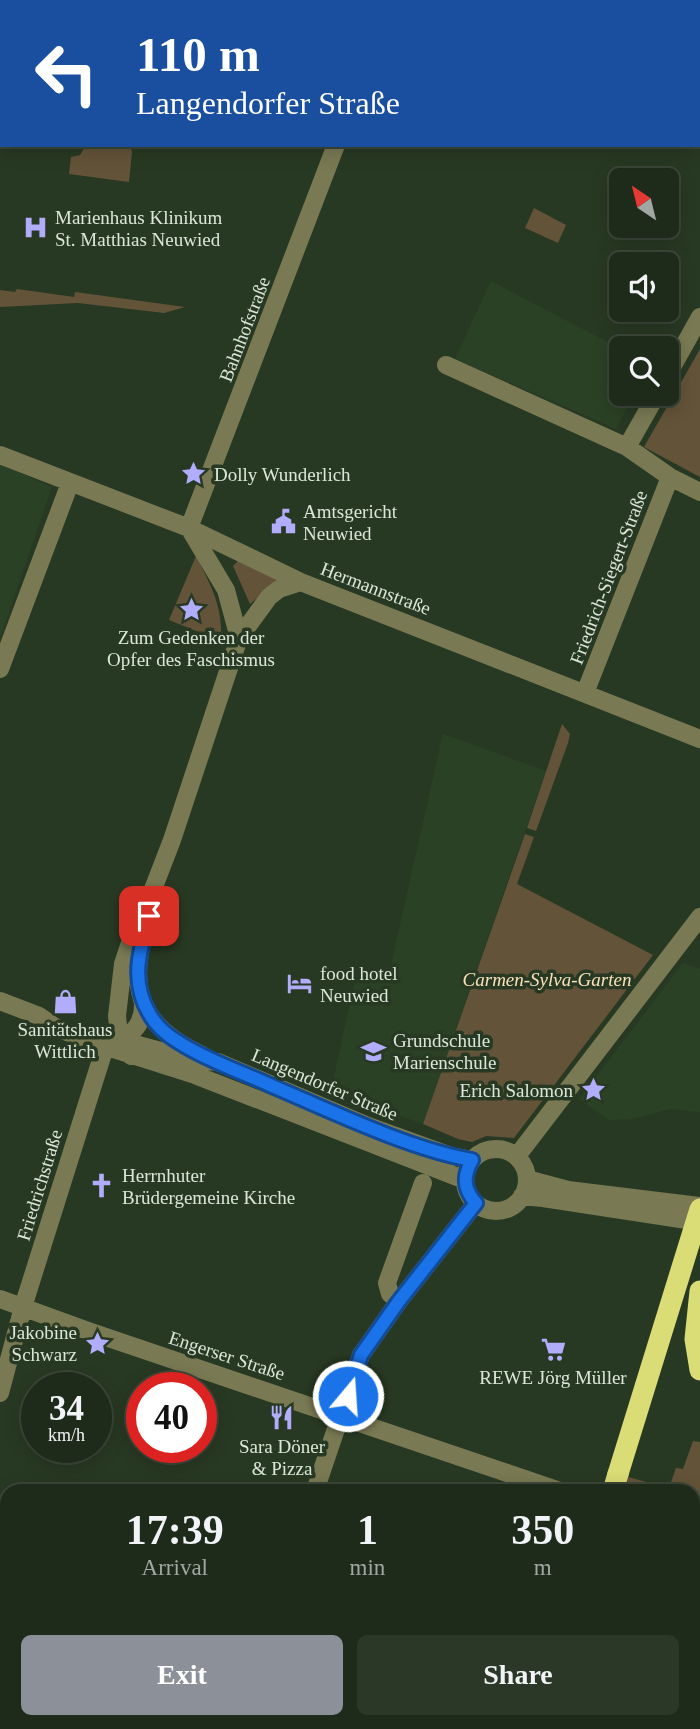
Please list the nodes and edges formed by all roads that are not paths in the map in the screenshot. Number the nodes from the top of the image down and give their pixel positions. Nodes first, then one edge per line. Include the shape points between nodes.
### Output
1 (335, 147) edge
2 (700, 317) edge
3 (679, 355) edge
4 (446, 365) dead end
5 (650, 406) edge
6 (626, 447) junction
7 (0, 455) edge
8 (670, 477) junction
9 (70, 483) junction
10 (700, 492) edge
11 (190, 527) junction
12 (301, 582) junction
13 (239, 638) junction
14 (0, 669) edge
15 (585, 693) junction
16 (700, 739) edge
17 (150, 897) junction
18 (700, 918) edge
19 (0, 1001) edge
20 (143, 1002) junction
21 (114, 1044) junction
22 (218, 1062) junction
23 (517, 1156) junction
24 (472, 1160) junction
25 (465, 1180) junction
26 (423, 1183) dead end
27 (525, 1188) junction
28 (476, 1203) junction
29 (692, 1210) edge
30 (700, 1222) edge
31 (700, 1291) edge
32 (0, 1299) edge
33 (399, 1301) junction
34 (23, 1307) junction
35 (700, 1370) edge
36 (0, 1393) edge
37 (341, 1416) junction
38 (317, 1484) edge
39 (540, 1484) edge
40 (615, 1484) edge

1 - 11 street, Bahnhofstraße
2 - 3 street
4 - 6 street
5 - 6 street
6 - 8 street
7 - 9 street, Hermannstraße
8 - 10 street
8 - 15 street, Friedrich-Siegert-Straße
9 - 11 street, Hermannstraße
9 - 14 street
11 - 12 street, Hermannstraße
11 - 13 street via 226,590
12 - 13 street, Friedrichstraße via 269,597
12 - 15 street, Hermannstraße
13 - 17 street, Friedrichstraße
15 - 16 street, Hermannstraße
17 - 20 street, Friedrichstraße via 137,967
17 - 21 street, Friedrichstraße via 123,964
18 - 23 street
19 - 21 street, Langendorfer Straße via 55,1027
20 - 21 street, Friedrichstraße via 141,1022
20 - 22 street, Friedrichstraße via 171,1037
21 - 22 street, Langendorfer Straße
21 - 25 street, Langendorfer Straße
21 - 34 street, Friedrichstraße
22 - 24 street, Langendorfer Straße via 368,1126
23 - 24 street via 499,1149
23 - 27 street
24 - 25 street
25 - 28 street
26 - 33 street via 387,1283 390,1294
27 - 28 street via 512,1207 498,1211
27 - 29 street via 543,1198
28 - 33 street
29 - 30 street
29 - 40 highway, bridge
31 - 35 highway via 695,1339
32 - 34 street, Engerser Straße
33 - 37 street via 361,1355
34 - 36 street, Friedrichstraße
34 - 37 street, Engerser Straße
37 - 38 street
37 - 39 street, Engerser Straße

